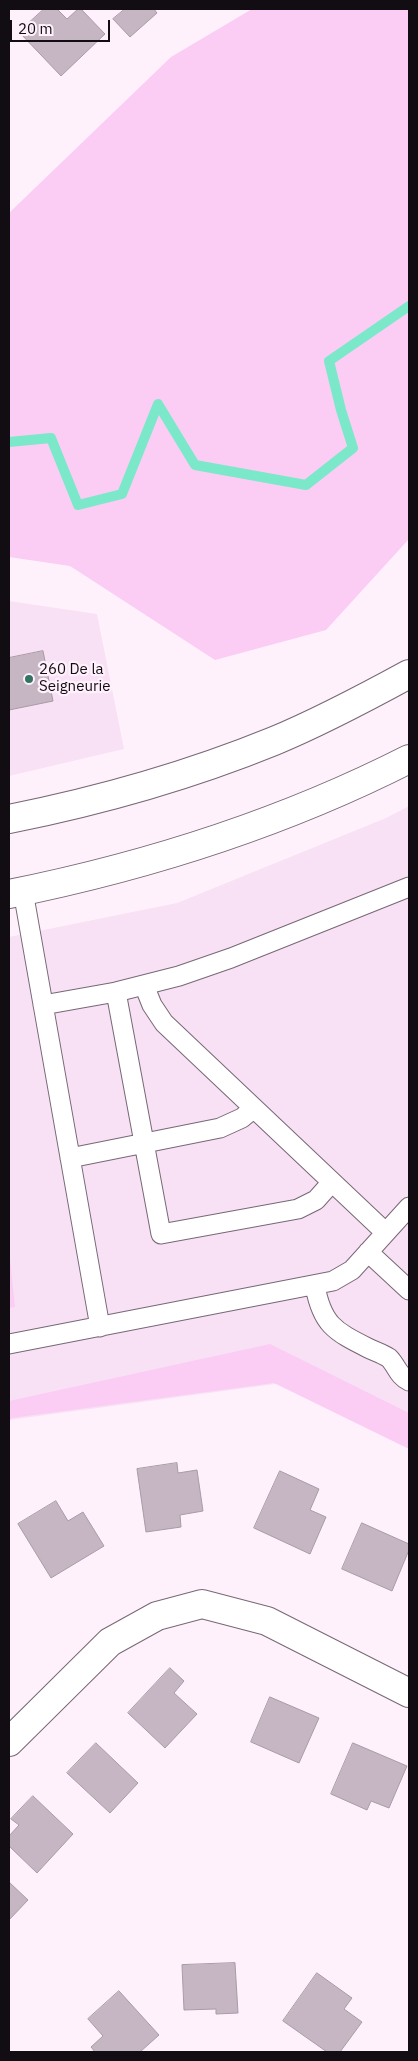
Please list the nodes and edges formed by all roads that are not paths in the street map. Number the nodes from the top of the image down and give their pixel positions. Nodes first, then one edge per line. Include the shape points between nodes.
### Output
1 (409, 674) edge
2 (409, 759) edge
3 (9, 819) edge
4 (409, 887) edge
5 (16, 893) edge
6 (144, 985) junction
7 (116, 992) junction
8 (43, 1005) junction
9 (254, 1108) junction
10 (144, 1144) junction
11 (70, 1158) junction
12 (332, 1182) junction
13 (409, 1207) edge
14 (386, 1232) junction
15 (368, 1252) junction
16 (315, 1286) junction
17 (409, 1290) edge
18 (100, 1327) junction
19 (9, 1344) edge
20 (409, 1381) edge
21 (409, 1693) edge
22 (9, 1742) edge

1 - 3 main road via 315,723 222,761 107,796
2 - 5 main road via 331,796 242,831 142,862
4 - 6 lane via 231,958
5 - 8 lane
6 - 7 lane
6 - 9 lane via 164,1023
7 - 8 lane
7 - 10 lane
8 - 11 lane
9 - 10 lane via 242,1118 220,1128
9 - 12 lane
10 - 11 lane
10 - 12 lane via 161,1234 298,1209 316,1200
11 - 18 lane
12 - 14 lane
13 - 14 lane
14 - 15 lane
15 - 16 lane via 345,1275
15 - 17 lane
16 - 18 lane
16 - 20 lane via 318,1304 330,1324 346,1337 389,1358 402,1377
18 - 19 lane
21 - 22 main road via 266,1621 202,1604 157,1616 110,1642

